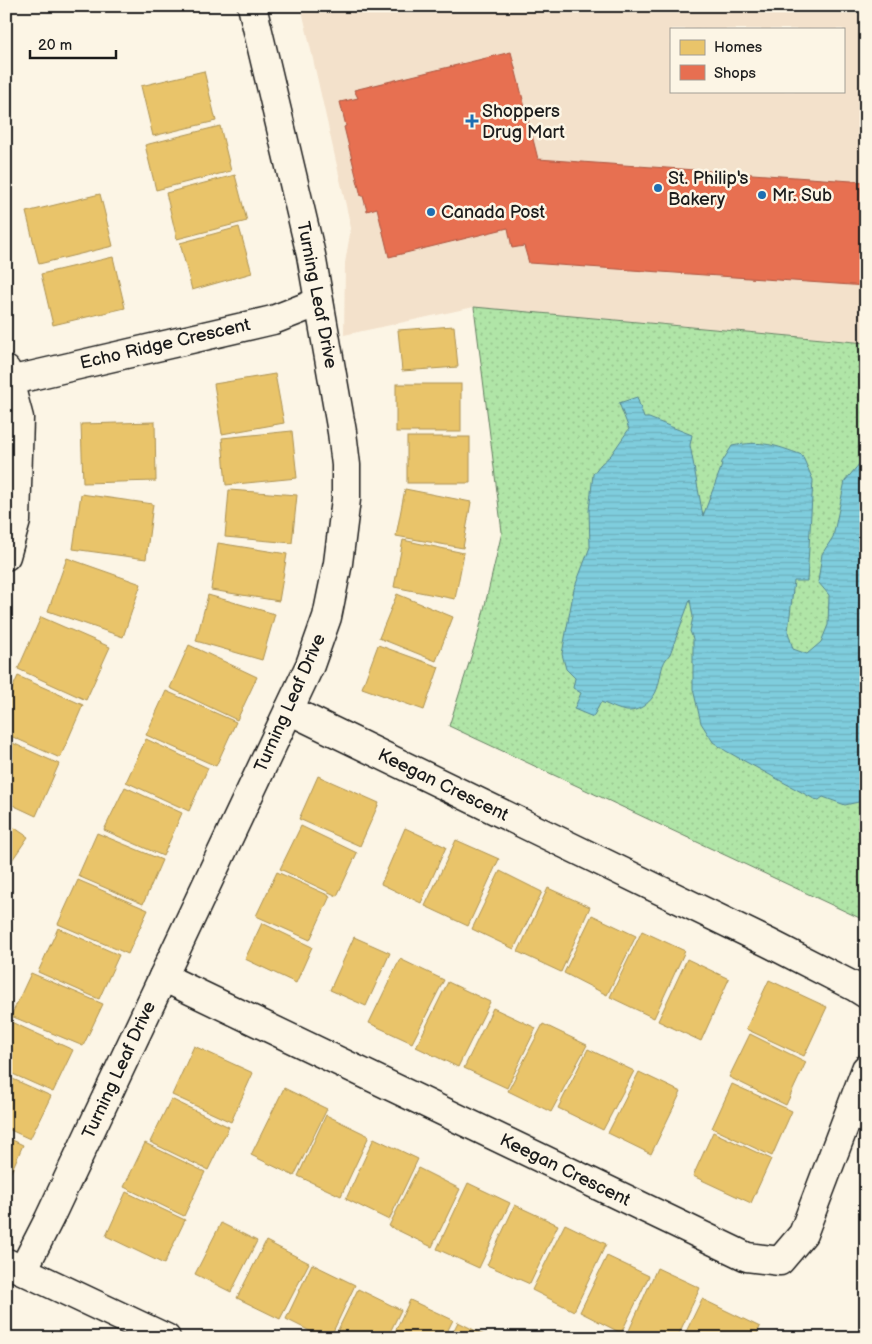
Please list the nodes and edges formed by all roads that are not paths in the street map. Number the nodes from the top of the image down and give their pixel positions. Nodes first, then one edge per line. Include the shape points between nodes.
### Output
1 (252, 6) edge
2 (319, 302) junction
3 (8, 375) edge
4 (6, 556) edge
5 (289, 710) junction
6 (163, 977) junction
7 (866, 994) edge
8 (866, 1069) edge
9 (15, 1266) edge
10 (166, 1338) edge

1 - 2 street, Turning Leaf Drive via 311,255
2 - 3 street, Echo Ridge Crescent via 274,320
2 - 5 street, Turning Leaf Drive via 342,432 346,499 327,617
3 - 4 street, Echo Ridge Crescent via 19,418 19,460 16,521
5 - 6 street, Turning Leaf Drive
5 - 7 street, Keegan Crescent via 769,943
6 - 8 street, Keegan Crescent via 747,1257 780,1261 803,1234
6 - 9 street, Turning Leaf Drive
9 - 10 street

